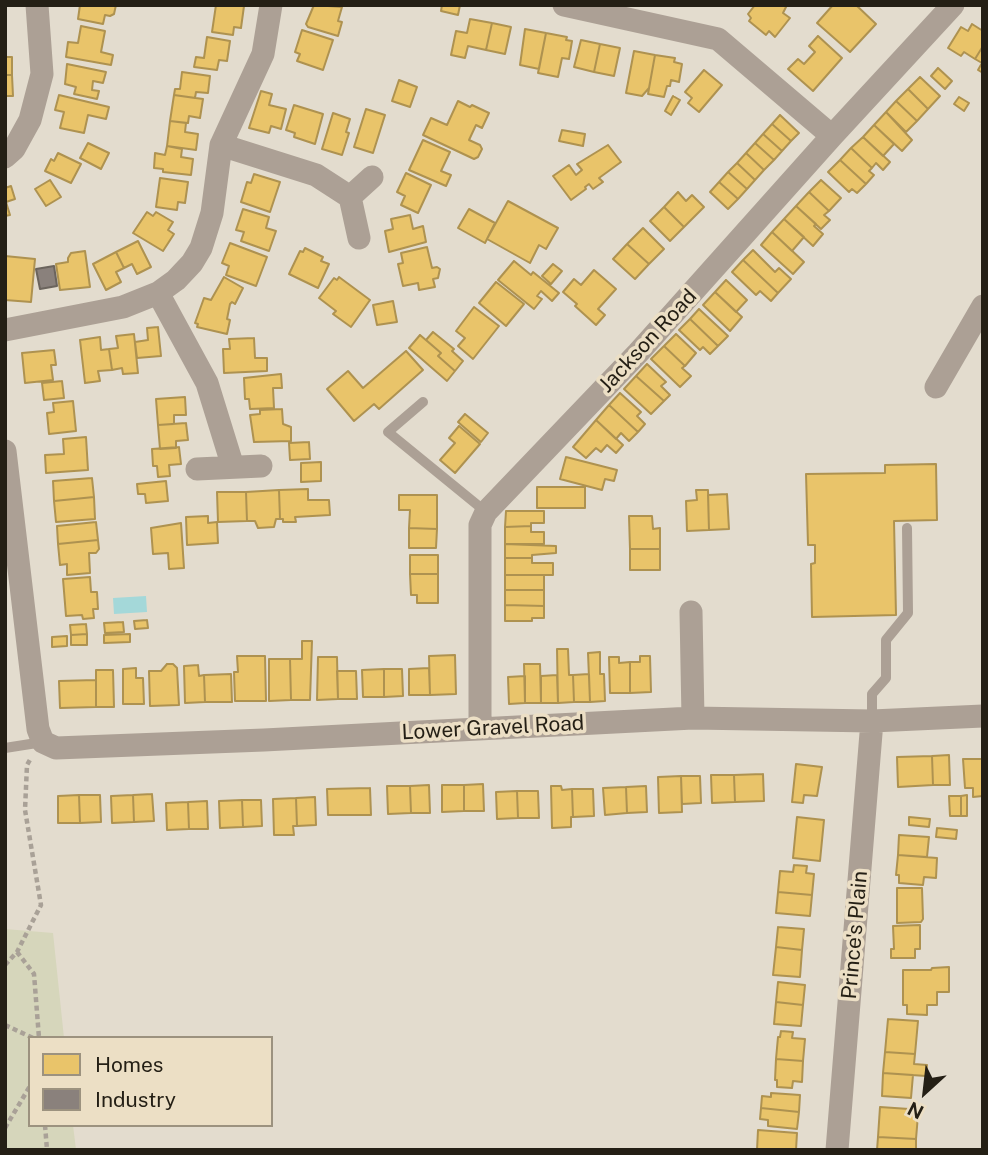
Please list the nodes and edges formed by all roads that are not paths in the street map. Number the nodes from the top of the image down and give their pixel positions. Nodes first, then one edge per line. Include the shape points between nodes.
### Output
1 (37, 5) edge
2 (271, 5) edge
3 (564, 5) edge
4 (953, 5) edge
5 (832, 136) junction
6 (221, 145) junction
7 (5, 157) edge
8 (372, 177) dead end
9 (350, 197) junction
10 (359, 238) dead end
11 (158, 293) junction
12 (983, 306) edge
13 (5, 330) edge
14 (936, 387) dead end
15 (423, 402) dead end
16 (5, 451) edge
17 (261, 466) dead end
18 (233, 467) junction
19 (197, 469) dead end
20 (486, 512) junction
21 (906, 528) dead end
22 (691, 612) dead end
23 (983, 716) edge
24 (693, 718) junction
25 (872, 721) junction
26 (480, 729) junction
27 (43, 742) junction
28 (5, 748) edge
29 (837, 1150) edge

1 - 7 street via 42,74 37,98 21,138
2 - 6 street via 263,54
3 - 5 street via 718,40
4 - 5 street, Jackson Road
5 - 20 street, Jackson Road via 638,353
6 - 9 street via 316,175
6 - 11 street via 212,213 201,248 176,280
8 - 9 street
9 - 10 street
11 - 13 street via 123,307
11 - 18 street via 207,383
12 - 14 street
15 - 20 lane via 388,432
16 - 27 street
17 - 18 street
18 - 19 street
20 - 26 street via 480,525
21 - 25 lane via 908,613 886,640 886,678 872,694
22 - 24 street
23 - 25 street, Lower Gravel Road
24 - 25 street, Lower Gravel Road
24 - 26 street, Lower Gravel Road
25 - 29 street, Prince's Plain
26 - 27 street, Lower Gravel Road via 56,748
27 - 28 lane, Lower Gravel Road

